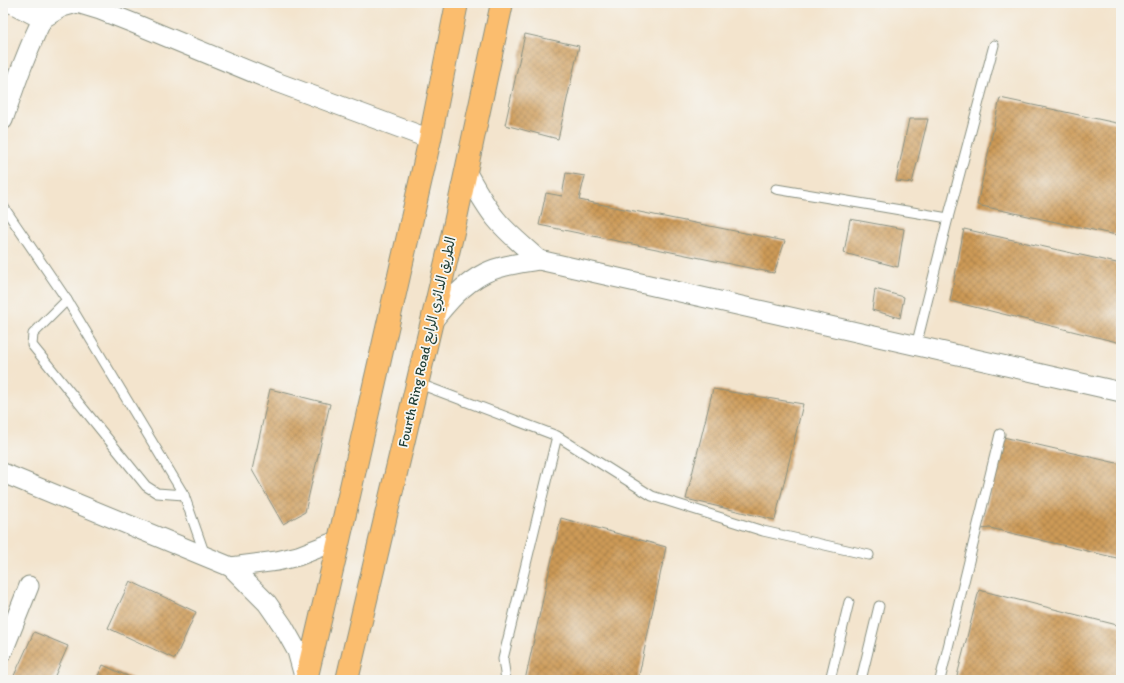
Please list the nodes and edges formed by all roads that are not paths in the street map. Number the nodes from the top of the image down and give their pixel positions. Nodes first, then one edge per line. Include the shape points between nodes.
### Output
1 (11, 3) edge
2 (457, 3) edge
3 (502, 3) edge
4 (46, 11) edge
5 (994, 45) dead end
6 (3, 120) edge
7 (430, 139) junction
8 (466, 171) junction
9 (776, 189) dead end
10 (3, 206) edge
11 (948, 218) junction
12 (539, 260) junction
13 (67, 300) junction
14 (431, 323) junction
15 (916, 346) junction
16 (417, 383) junction
17 (1121, 392) edge
18 (1000, 434) dead end
19 (557, 436) junction
20 (3, 473) edge
21 (184, 495) junction
22 (339, 540) junction
23 (869, 555) dead end
24 (205, 557) junction
25 (231, 567) junction
26 (29, 586) dead end
27 (849, 602) dead end
28 (879, 606) dead end
29 (3, 651) edge
30 (306, 680) edge
31 (348, 680) edge
32 (506, 680) edge
33 (830, 680) edge
34 (861, 680) edge
35 (940, 680) edge

1 - 4 street
2 - 7 main road
3 - 8 main road, Fourth Ring Road الطريق الدائري الرابع
4 - 6 street via 18,73
4 - 7 street via 77,3 100,10 276,82
5 - 11 lane
7 - 22 main road
8 - 12 street via 496,220
8 - 14 main road, Fourth Ring Road الطريق الدائري الرابع
9 - 11 lane
10 - 13 lane
11 - 15 lane
12 - 14 street via 485,273 449,300
12 - 15 street
13 - 21 lane
13 - 21 lane via 33,334 32,345 146,486 157,493
14 - 16 main road, Fourth Ring Road الطريق الدائري الرابع
15 - 17 street
16 - 19 lane
16 - 31 main road, Fourth Ring Road الطريق الدائري الرابع
18 - 35 lane
19 - 23 lane via 652,496 763,531
19 - 32 lane via 503,659
20 - 24 street
21 - 24 lane
22 - 25 street via 298,556
22 - 30 main road
24 - 25 street
25 - 30 street via 268,602 296,650
26 - 29 street
27 - 33 lane
28 - 34 lane

